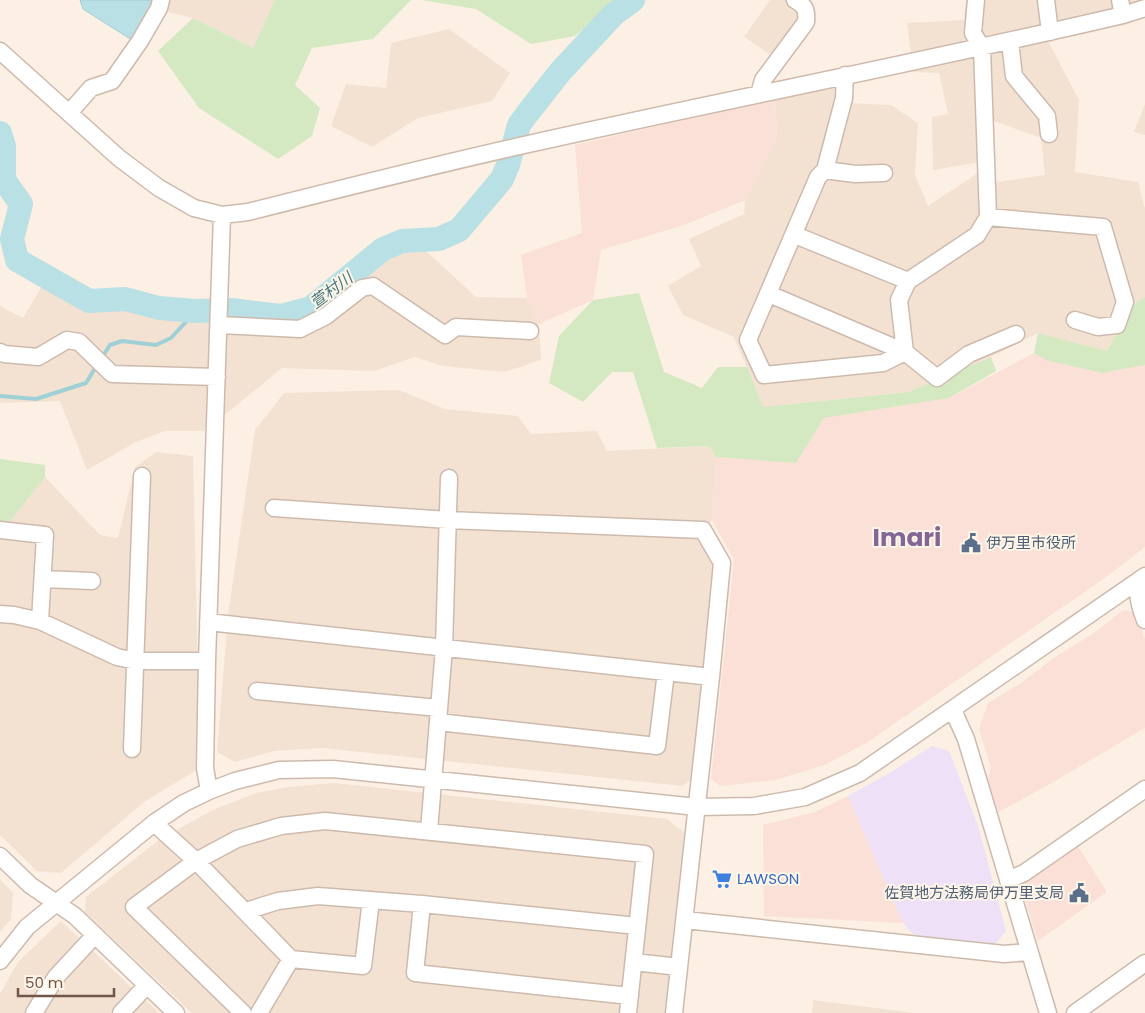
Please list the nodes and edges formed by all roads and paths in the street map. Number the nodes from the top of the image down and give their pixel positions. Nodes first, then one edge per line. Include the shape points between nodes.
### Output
1 (160, 0) edge
2 (795, 0) edge
3 (976, 0) edge
4 (1046, 0) edge
5 (1122, 7) edge
6 (1145, 8) edge
7 (1050, 32) junction
8 (1010, 42) junction
9 (982, 48) junction
10 (0, 51) edge
11 (845, 75) junction
12 (759, 94) junction
13 (69, 113) junction
14 (1049, 134) dead end
15 (825, 170) junction
16 (884, 172) dead end
17 (222, 215) junction
18 (988, 217) junction
19 (795, 235) junction
20 (908, 281) junction
21 (769, 294) junction
22 (1075, 320) dead end
23 (219, 325) junction
24 (530, 331) dead end
25 (1016, 334) dead end
26 (0, 352) edge
27 (906, 352) junction
28 (217, 377) junction
29 (142, 476) dead end
30 (449, 478) dead end
31 (274, 508) dead end
32 (448, 520) junction
33 (0, 530) edge
34 (1141, 578) edge
35 (43, 579) junction
36 (92, 580) dead end
37 (0, 614) edge
38 (1145, 620) edge
39 (40, 621) junction
40 (208, 622) junction
41 (444, 648) junction
42 (136, 661) junction
43 (207, 661) junction
44 (666, 672) junction
45 (711, 676) junction
46 (257, 691) dead end
47 (952, 710) junction
48 (438, 715) junction
49 (132, 749) dead end
50 (433, 780) junction
51 (1145, 789) edge
52 (208, 791) junction
53 (697, 807) junction
54 (154, 823) junction
55 (429, 831) junction
56 (0, 856) edge
57 (196, 861) junction
58 (1008, 880) junction
59 (371, 900) junction
60 (56, 903) junction
61 (422, 904) junction
62 (246, 911) junction
63 (685, 920) junction
64 (637, 926) junction
65 (95, 935) junction
66 (1029, 952) junction
67 (291, 959) junction
68 (0, 960) edge
69 (634, 962) junction
70 (1145, 963) edge
71 (679, 967) junction
72 (147, 985) junction
73 (630, 996) junction
74 (34, 1013) edge
75 (121, 1013) edge
76 (176, 1013) edge
77 (242, 1013) edge
78 (259, 1013) edge
79 (628, 1013) edge
80 (674, 1013) edge
81 (1048, 1013) edge
82 (1075, 1013) edge

1 - 13 street via 159,8 140,41 112,81 91,88
2 - 12 street via 803,4 807,12 806,22 763,80
3 - 9 street via 973,33
4 - 7 street
5 - 6 street
5 - 7 street
7 - 8 street
8 - 9 street
8 - 14 street via 1014,76 1047,116
9 - 11 street
9 - 18 street
10 - 13 street
11 - 12 street
11 - 15 street via 844,98
12 - 17 street via 509,148 248,212
13 - 17 street via 119,158 159,188 194,208
15 - 16 street via 855,174
15 - 19 street via 818,176
17 - 23 street
18 - 20 street via 977,235
18 - 22 street via 1103,227 1125,302 1117,325 1098,327
19 - 20 street
19 - 21 street
20 - 27 street via 899,300
21 - 27 street
21 - 27 street via 748,340 764,375 883,363
23 - 24 street via 300,329 326,316 362,288 373,286 445,334 456,327
23 - 28 street
25 - 27 street via 970,354 938,378
26 - 28 street via 38,356 67,340 79,342 112,374
28 - 40 street
29 - 42 street
30 - 32 street
31 - 32 street
32 - 41 street
32 - 45 street via 703,530 722,562
33 - 35 street via 45,535
34 - 38 street via 1137,594
34 - 47 street
35 - 36 street
35 - 39 street
37 - 39 street
39 - 42 street via 117,657
40 - 41 street
40 - 43 street
41 - 44 street
41 - 48 street
42 - 43 street
42 - 49 street
43 - 52 street via 205,768
44 - 45 street
44 - 48 street via 657,746
45 - 53 street
46 - 48 street
47 - 53 street via 860,773 805,797 754,806
47 - 58 street via 966,739
48 - 50 street
50 - 52 street via 333,769 279,770
50 - 53 street
50 - 55 street
51 - 58 street via 1024,873
52 - 54 street
53 - 63 street
54 - 57 street
54 - 60 street
55 - 57 street via 325,822 281,826 236,838
55 - 64 street via 645,854
56 - 60 street via 30,885
57 - 62 street
57 - 77 street via 134,906
58 - 66 street
59 - 61 street
59 - 62 street via 318,896
59 - 67 street via 363,966
60 - 65 street
60 - 68 street via 27,927
61 - 64 street
61 - 73 street via 415,973
62 - 67 street
63 - 66 street via 1004,954
63 - 71 street
64 - 69 street
65 - 72 street
65 - 74 street via 56,977
66 - 81 street
67 - 78 street
69 - 71 street
69 - 73 street
70 - 82 street
71 - 80 street
72 - 75 street
72 - 76 street
73 - 79 street

